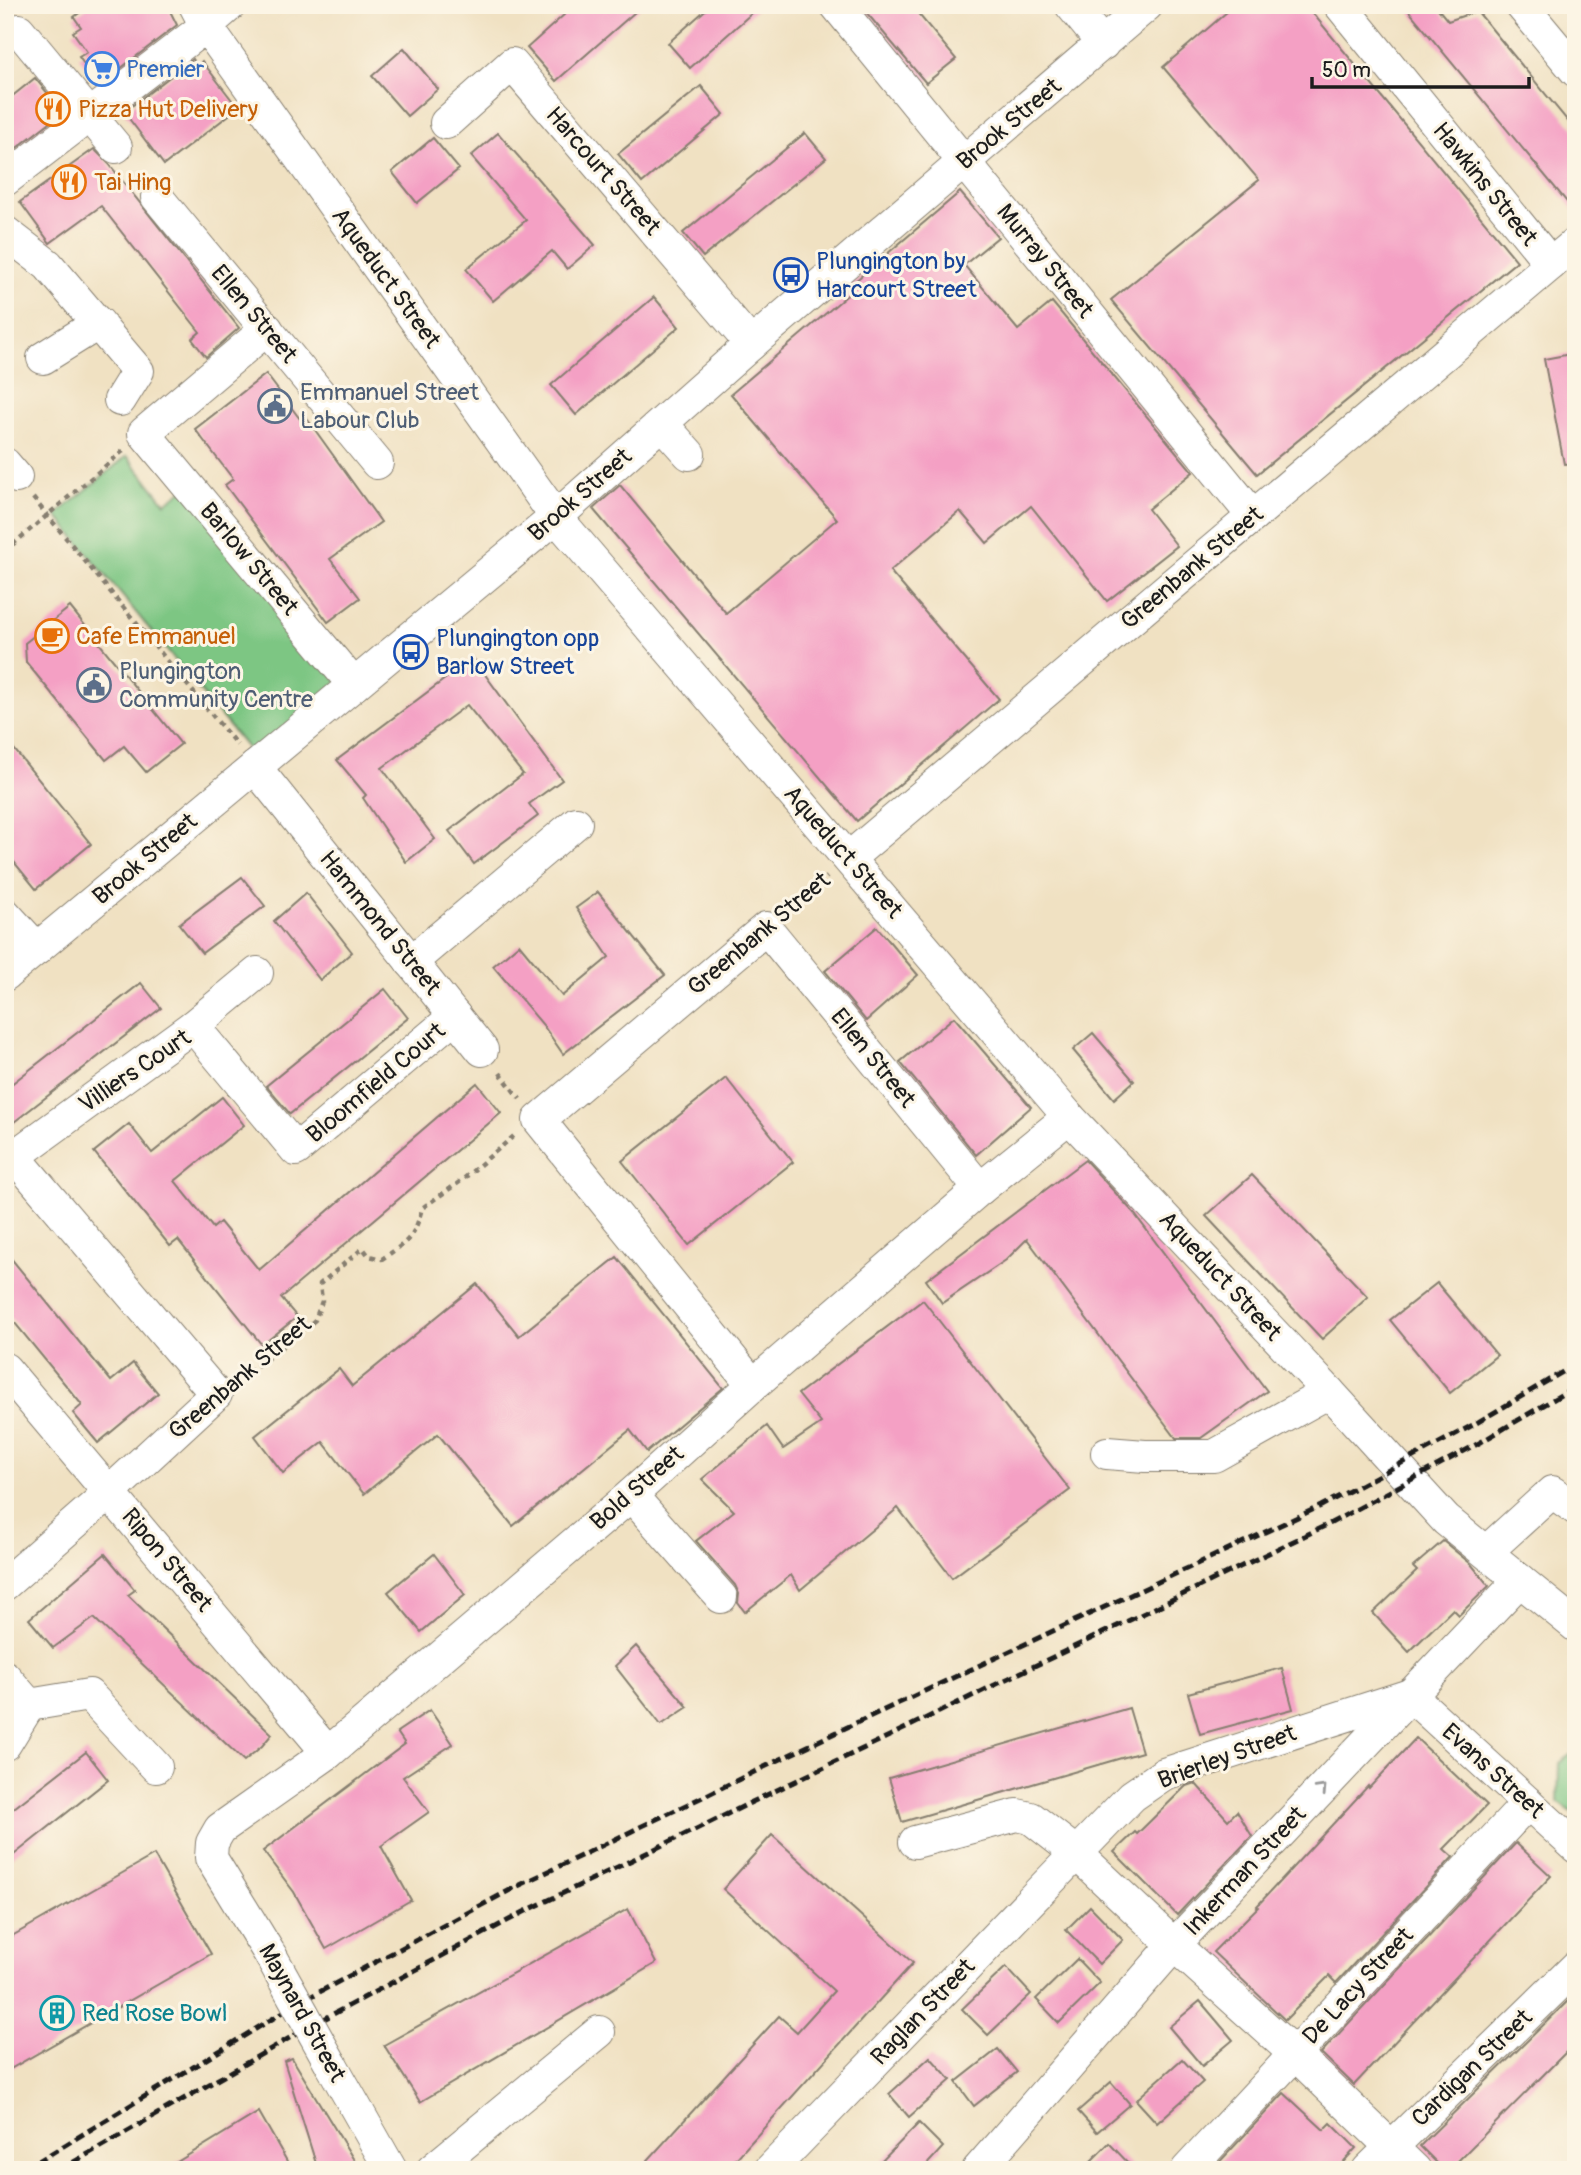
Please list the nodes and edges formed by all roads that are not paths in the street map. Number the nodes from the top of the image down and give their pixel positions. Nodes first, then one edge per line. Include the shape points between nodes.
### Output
1 (230, 5) edge
2 (836, 5) edge
3 (1071, 5) edge
4 (1147, 5) edge
5 (1339, 5) edge
6 (1521, 5) edge
7 (200, 16) edge
8 (19, 30) dead end
9 (1103, 44) junction
10 (1575, 68) edge
11 (89, 115) junction
12 (446, 123) dead end
13 (116, 147) dead end
14 (964, 162) junction
15 (5, 180) edge
16 (157, 197) dead end
17 (5, 232) edge
18 (1576, 243) edge
19 (1551, 264) junction
20 (99, 323) junction
21 (267, 329) junction
22 (751, 344) junction
23 (43, 358) dead end
24 (120, 400) dead end
25 (662, 424) junction
26 (689, 454) dead end
27 (377, 463) dead end
28 (1254, 516) junction
29 (556, 517) junction
30 (354, 685) junction
31 (255, 767) junction
32 (576, 823) dead end
33 (849, 858) junction
34 (5, 914) edge
35 (766, 928) joint
36 (37, 948) junction
37 (411, 962) junction
38 (257, 973) dead end
39 (5, 975) edge
40 (455, 1016) junction
41 (193, 1026) junction
42 (482, 1050) road end
43 (1069, 1117) junction
44 (296, 1150) joint
45 (9, 1159) edge
46 (980, 1189) junction
47 (5, 1369) edge
48 (753, 1385) junction
49 (1329, 1392) junction
50 (216, 1394) joint
51 (1107, 1453) dead end
52 (110, 1492) junction
53 (631, 1495) junction
54 (1576, 1509) edge
55 (1486, 1552) junction
56 (1520, 1580) junction
57 (5, 1584) edge
58 (721, 1597) dead end
59 (1576, 1626) edge
60 (5, 1677) edge
61 (1410, 1696) junction
62 (29, 1705) junction
63 (5, 1744) edge
64 (328, 1753) junction
65 (156, 1768) dead end
66 (1528, 1803) junction
67 (915, 1842) dead end
68 (1576, 1847) edge
69 (1076, 1853) junction
70 (211, 1858) joint
71 (1174, 1945) junction
72 (1576, 1967) edge
73 (599, 2032) dead end
74 (1295, 2054) junction
75 (1391, 2147) junction
76 (391, 2170) edge
77 (432, 2170) edge
78 (770, 2170) edge
79 (978, 2170) edge
80 (1187, 2170) edge
81 (1368, 2170) edge
82 (1415, 2170) edge

1 - 7 street
2 - 14 street, Murray Street
3 - 9 street
4 - 9 street, Brook Street
5 - 19 street, Hawkins Street
6 - 10 street
7 - 11 street
7 - 29 street, Aqueduct Street
8 - 11 street
9 - 14 street, Brook Street
11 - 13 street
11 - 15 street
12 - 22 street, Harcourt Street via 512,64
14 - 22 street, Brook Street
14 - 28 street, Murray Street
16 - 21 street, Ellen Street
17 - 20 street via 48,265
18 - 19 street, Greenbank Street
19 - 28 street, Greenbank Street
20 - 23 street
20 - 24 street via 138,371
21 - 27 street, Ellen Street
21 - 30 street, Barlow Street via 144,433
22 - 25 street, Brook Street
25 - 26 street
25 - 29 street, Brook Street
28 - 33 street, Greenbank Street
29 - 30 street, Brook Street
29 - 33 street, Aqueduct Street
30 - 31 street, Brook Street
31 - 36 street, Brook Street
31 - 37 street, Hammond Street
32 - 37 street
33 - 43 street, Aqueduct Street
34 - 36 street
35 - 46 street, Ellen Street
35 - 48 street, Greenbank Street via 539,1120
36 - 39 street, Brook Street
37 - 40 street, Hammond Street
38 - 41 street
40 - 42 street, Hammond Street
40 - 44 street, Bloomfield Court
41 - 44 street, Villiers Court
41 - 45 street, Villiers Court
43 - 46 street, Bold Street
43 - 49 street, Aqueduct Street
45 - 50 street, Villiers Court
46 - 48 street, Bold Street
47 - 52 street, Ripon Street
48 - 53 street, Bold Street
49 - 51 street via 1214,1456
49 - 55 street, Aqueduct Street via 1446,1520
50 - 52 street, Greenbank Street
52 - 57 street, Greenbank Street
52 - 64 street, Ripon Street
53 - 58 street
53 - 64 street, Bold Street
54 - 55 street via 1552,1492
55 - 56 street, Aqueduct Street
56 - 59 street, Aqueduct Street
56 - 61 street, Inkerman Street
60 - 62 street
61 - 66 street, Evans Street
61 - 69 street, Brierley Street via 1164,1774 1132,1796
71 -> 61 street, Inkerman Street
62 - 63 street
62 - 65 street via 89,1695
64 - 70 street, Bold Street via 220,1829
66 - 68 street, Evans Street
66 - 74 street, De Lacy Street
67 - 69 street via 1017,1815 1031,1818
69 - 71 street
69 - 78 street, Raglan Street
70 - 76 street, Maynard Street, bridge
71 - 74 street
71 - 79 street, Inkerman Street
72 - 75 street, Cardigan Street
73 - 77 street
74 - 75 street
74 - 80 street, De Lacy Street
75 - 81 street, Cardigan Street
75 - 82 street

